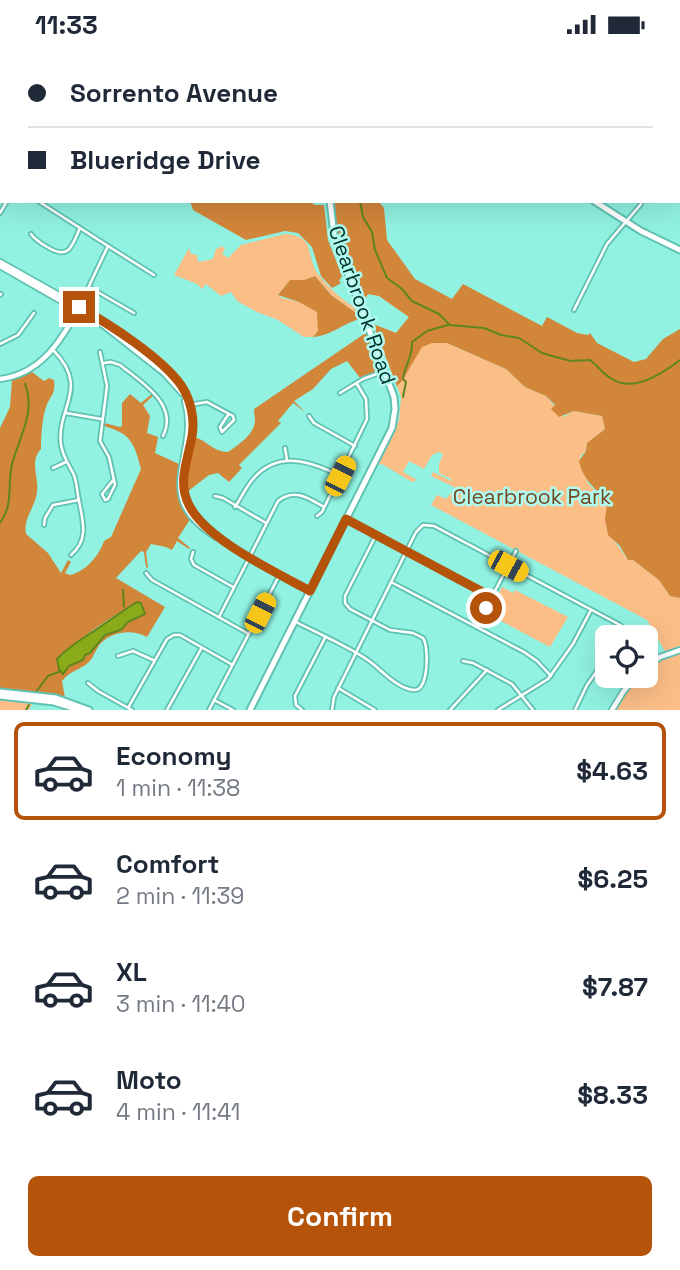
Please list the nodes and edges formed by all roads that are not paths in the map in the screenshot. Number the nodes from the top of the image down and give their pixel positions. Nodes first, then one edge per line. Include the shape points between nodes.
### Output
1 (41, 203) edge
2 (330, 203) edge
3 (597, 203) edge
4 (641, 204) dead end
5 (628, 223) junction
6 (80, 228) junction
7 (31, 234) dead end
8 (108, 246) junction
9 (680, 250) edge
10 (0, 264) edge
11 (154, 275) dead end
12 (89, 287) junction
13 (78, 308) junction
14 (574, 310) dead end
15 (34, 313) dead end
16 (134, 313) dead end
17 (0, 344) edge
18 (53, 349) junction
19 (100, 352) dead end
20 (103, 363) junction
21 (385, 371) junction
22 (0, 379) edge
23 (357, 384) junction
24 (340, 393) dead end
25 (188, 405) junction
26 (66, 413) junction
27 (228, 415) junction
28 (309, 416) dead end
29 (102, 419) junction
30 (163, 436) dead end
31 (355, 446) junction
32 (285, 448) dead end
33 (287, 460) junction
34 (66, 461) junction
35 (53, 468) dead end
36 (340, 476) junction
37 (114, 479) junction
38 (215, 496) dead end
39 (79, 500) junction
40 (324, 506) junction
41 (235, 507) junction
42 (317, 516) dead end
43 (346, 519) junction
44 (266, 523) junction
45 (44, 525) dead end
46 (376, 535) junction
47 (406, 551) junction
48 (516, 551) dead end
49 (193, 552) dead end
50 (71, 555) dead end
51 (249, 557) junction
52 (508, 566) junction
53 (146, 573) dead end
54 (279, 574) junction
55 (391, 582) junction
56 (233, 587) junction
57 (310, 591) junction
58 (492, 597) junction
59 (591, 610) junction
60 (219, 617) junction
61 (294, 621) junction
62 (372, 621) junction
63 (620, 625) edge
64 (476, 627) junction
65 (249, 634) junction
66 (325, 638) junction
67 (202, 648) junction
68 (678, 651) edge
69 (355, 654) junction
70 (118, 656) dead end
71 (658, 658) edge
72 (154, 661) junction
73 (463, 661) dead end
74 (232, 664) junction
75 (486, 670) junction
76 (595, 674) edge
77 (551, 676) junction
78 (88, 683) dead end
79 (338, 688) junction
80 (626, 688) edge
81 (0, 694) edge
82 (522, 695) junction
83 (214, 700) junction
84 (130, 709) edge
85 (79, 710) edge
86 (89, 710) edge
87 (167, 710) edge
88 (209, 710) edge
89 (233, 710) edge
90 (250, 710) edge
91 (302, 710) edge
92 (332, 710) edge
93 (375, 710) edge
94 (450, 710) edge
95 (498, 710) edge
96 (533, 710) edge
97 (575, 710) edge
98 (612, 710) edge

1 - 6 street
2 - 21 main road, Clearbrook Road via 334,235
3 - 5 main road
4 - 5 street
5 - 9 main road
5 - 14 street via 607,244
6 - 7 street via 63,253
6 - 8 street
8 - 11 street
8 - 12 street
10 - 13 street
12 - 13 street
12 - 16 street
13 - 18 street
13 - 25 street via 123,334 166,370 181,386
15 - 17 street via 18,335
18 - 22 street via 29,369
18 - 26 street via 70,375
19 - 20 street
20 - 29 street via 107,386
20 - 30 street via 120,365 160,400 167,418
21 - 23 street
21 - 43 main road, Clearbrook Road via 395,403 392,428
23 - 24 street
23 - 31 street via 368,414
25 - 27 street via 207,402
25 - 51 street via 192,435 184,493 195,515
26 - 29 street
26 - 34 street via 61,442
27 - 27 street via 220,427 222,432 233,420
28 - 31 street
29 - 37 street via 100,441
31 - 36 street
32 - 33 street
33 - 36 street via 307,461
33 - 41 street via 254,478
34 - 35 street
34 - 39 street
36 - 40 street
37 - 37 street via 102,494 103,499 112,492
38 - 41 street
39 - 45 street via 53,505
39 - 50 street via 84,536
40 - 42 street
40 - 44 street via 291,494 278,502
41 - 44 street
43 - 46 street
43 - 57 main road, Clearbrook Road
44 - 51 street
46 - 47 street
46 - 62 street via 344,600 347,607
47 - 52 street via 418,529 429,524
47 - 55 street
47 - 58 street
48 - 52 street
49 - 56 street via 194,565
51 - 54 street
51 - 56 street
52 - 58 street
52 - 59 street
53 - 60 street
54 - 57 street
54 - 65 street
55 - 62 street
55 - 64 street
56 - 60 street
57 - 61 main road, Clearbrook Road
58 - 64 street
59 - 63 street
59 - 77 street
60 - 65 street
61 - 66 street
61 - 90 main road, Clearbrook Road
62 - 69 street
62 - 69 street via 426,641 425,683 420,689 410,689
64 - 77 street via 528,654
65 - 74 street
66 - 69 street
66 - 91 street via 295,696
67 - 72 street via 174,635
67 - 74 street
67 - 87 street
68 - 71 street
69 - 79 street
70 - 72 street via 133,650
72 - 84 street
73 - 75 street
74 - 83 street
75 - 82 street
75 - 94 street
76 - 97 street
77 - 82 street
78 - 84 street
79 - 92 street
79 - 93 street
80 - 98 street
81 - 85 main road
81 - 86 main road via 56,698
82 - 95 street
82 - 96 street
83 - 88 street
83 - 89 street

